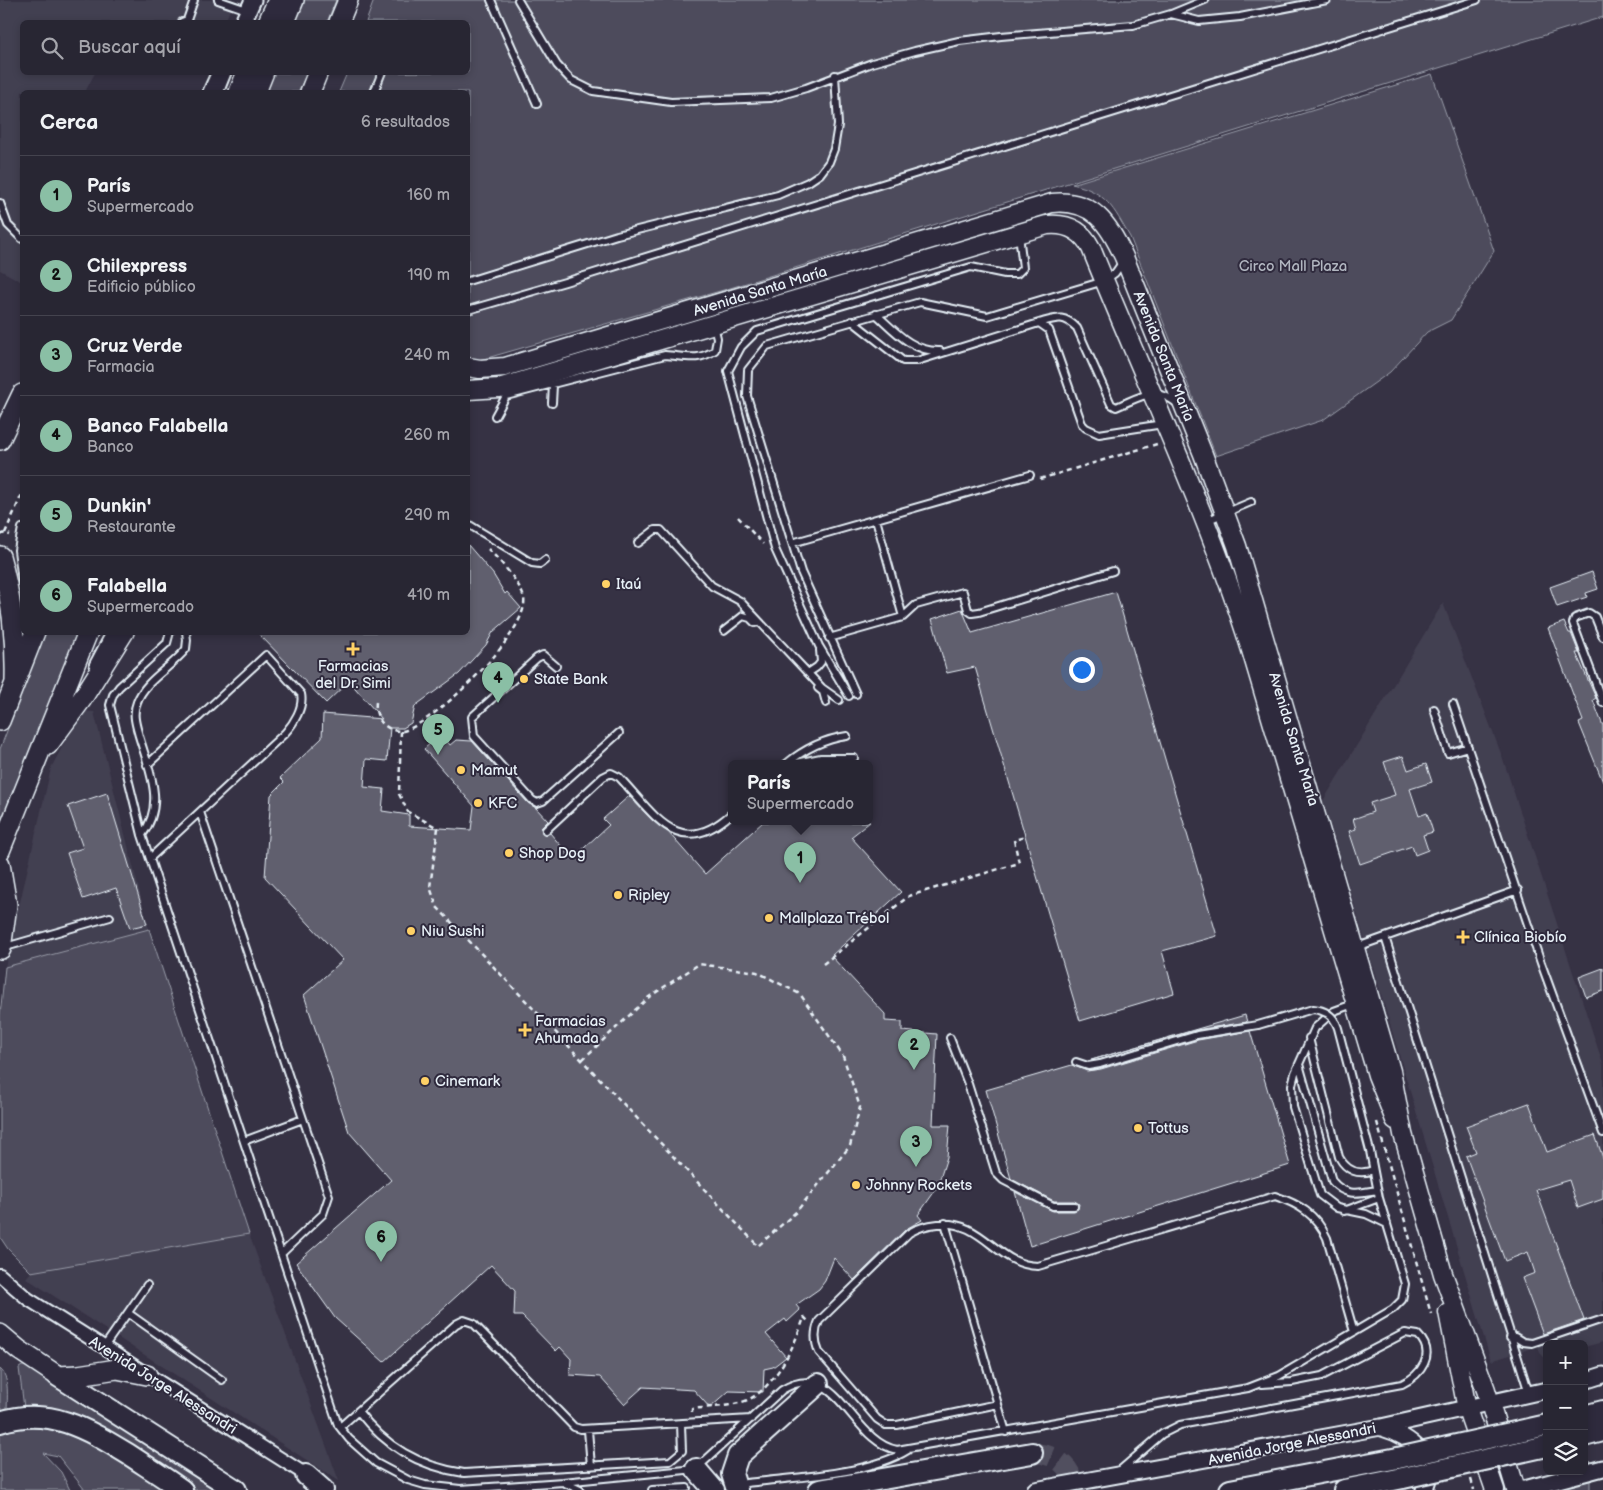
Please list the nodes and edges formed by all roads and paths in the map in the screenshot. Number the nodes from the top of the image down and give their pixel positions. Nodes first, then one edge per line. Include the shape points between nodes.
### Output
1 (194, 0) edge
2 (218, 0) edge
3 (278, 0) edge
4 (294, 0) edge
5 (348, 0) edge
6 (491, 0) edge
7 (518, 0) edge
8 (1205, 0) edge
9 (1327, 0) edge
10 (1476, 0) edge
11 (248, 14) edge
12 (1171, 14) junction
13 (187, 20) edge
14 (269, 20) edge
15 (286, 20) edge
16 (340, 20) edge
17 (219, 75) edge
18 (227, 75) edge
19 (246, 75) edge
20 (263, 75) edge
21 (318, 75) edge
22 (318, 75) edge
23 (381, 75) edge
24 (835, 76) junction
25 (212, 90) edge
26 (221, 90) edge
27 (240, 90) edge
28 (257, 90) edge
29 (311, 90) edge
30 (315, 90) edge
31 (375, 90) edge
32 (537, 104) dead end
33 (0, 203) edge
34 (1019, 233) junction
35 (20, 237) edge
36 (1124, 257) junction
37 (470, 280) edge
38 (1104, 281) junction
39 (470, 309) edge
40 (876, 314) junction
41 (852, 321) junction
42 (1039, 323) junction
43 (714, 324) junction
44 (951, 349) junction
45 (470, 367) edge
46 (553, 385) junction
47 (470, 390) edge
48 (1150, 393) junction
49 (20, 397) edge
50 (20, 398) edge
51 (552, 403) dead end
52 (1186, 411) junction
53 (495, 416) dead end
54 (0, 422) edge
55 (1163, 424) junction
56 (0, 440) edge
57 (1030, 475) dead end
58 (20, 499) edge
59 (1251, 502) dead end
60 (1226, 513) junction
61 (738, 517) dead end
62 (876, 519) junction
63 (1205, 522) junction
64 (470, 525) edge
65 (5, 533) dead end
66 (20, 539) edge
67 (638, 543) dead end
68 (792, 543) junction
69 (485, 547) dead end
70 (767, 549) dead end
71 (0, 556) edge
72 (545, 560) dead end
73 (1113, 572) dead end
74 (10, 582) edge
75 (903, 617) junction
76 (724, 631) dead end
77 (87, 635) edge
78 (108, 635) edge
79 (122, 635) edge
80 (169, 635) edge
81 (187, 635) edge
82 (29, 637) edge
83 (829, 638) junction
84 (1603, 638) edge
85 (819, 646) junction
86 (556, 666) dead end
87 (808, 673) junction
88 (15, 681) junction
89 (839, 700) dead end
90 (376, 702) dead end
91 (826, 703) dead end
92 (1603, 703) edge
93 (1453, 704) dead end
94 (1434, 710) dead end
95 (0, 721) edge
96 (401, 731) junction
97 (619, 733) dead end
98 (847, 736) dead end
99 (1468, 747) junction
100 (854, 758) dead end
101 (36, 760) junction
102 (791, 760) edge
103 (811, 760) edge
104 (148, 764) junction
105 (200, 812) junction
106 (728, 817) edge
107 (546, 830) dead end
108 (142, 835) junction
109 (1025, 837) dead end
110 (0, 851) edge
111 (150, 858) junction
112 (0, 864) edge
113 (1518, 890) junction
114 (110, 917) dead end
115 (1385, 937) junction
116 (1356, 947) junction
117 (1, 952) edge
118 (823, 964) dead end
119 (1355, 1003) junction
120 (950, 1038) dead end
121 (1309, 1038) junction
122 (582, 1060) junction
123 (1076, 1062) dead end
124 (1299, 1062) junction
125 (303, 1119) junction
126 (1377, 1120) dead end
127 (1603, 1133) edge
128 (1403, 1134) junction
129 (244, 1141) junction
130 (1373, 1170) junction
131 (1377, 1190) junction
132 (1379, 1198) junction
133 (1074, 1206) dead end
134 (1344, 1211) junction
135 (945, 1223) junction
136 (1387, 1224) junction
137 (281, 1254) junction
138 (1442, 1274) junction
139 (0, 1275) edge
140 (147, 1285) dead end
141 (128, 1313) junction
142 (1603, 1319) edge
143 (1433, 1321) dead end
144 (816, 1327) junction
145 (1354, 1332) junction
146 (0, 1334) edge
147 (1510, 1338) junction
148 (104, 1347) junction
149 (147, 1375) junction
150 (58, 1376) junction
151 (1602, 1376) edge
152 (222, 1380) dead end
153 (1588, 1380) edge
154 (818, 1384) junction
155 (1259, 1384) junction
156 (1543, 1391) edge
157 (1529, 1394) junction
158 (998, 1404) junction
159 (1490, 1404) junction
160 (1466, 1409) junction
161 (358, 1411) junction
162 (1603, 1411) edge
163 (1588, 1415) edge
164 (751, 1419) junction
165 (0, 1422) edge
166 (692, 1423) junction
167 (681, 1424) junction
168 (1543, 1426) edge
169 (340, 1427) junction
170 (1381, 1427) junction
171 (588, 1430) junction
172 (1603, 1431) edge
173 (1006, 1432) junction
174 (1588, 1435) edge
175 (1543, 1447) edge
176 (912, 1448) junction
177 (1032, 1452) tunnel mouth
178 (591, 1466) junction
179 (696, 1469) junction
180 (1592, 1470) edge
181 (1470, 1472) dead end
182 (306, 1475) junction
183 (1111, 1477) junction
184 (564, 1482) junction
185 (742, 1487) edge
186 (687, 1488) dead end
187 (182, 1490) edge
188 (236, 1490) edge
189 (322, 1490) edge
190 (330, 1490) edge
191 (580, 1490) edge
192 (652, 1490) edge
193 (714, 1490) edge
194 (820, 1490) edge
195 (1035, 1490) edge
196 (1230, 1490) edge
197 (1344, 1490) edge
198 (1424, 1490) edge
199 (1474, 1490) edge
200 (1495, 1490) edge
201 (1516, 1490) edge
202 (1521, 1490) edge

1 - 13 lane
2 - 11 lane
3 - 14 main road
4 - 15 main road
5 - 16 main road
6 - 32 lane
7 - 24 lane via 557,66 571,80 593,92 671,102 726,101 771,98
8 - 12 lane
9 - 12 lane via 1240,17 1200,21
10 - 39 lane
12 - 24 lane via 1133,25 959,41 872,62
17 - 25 street
18 - 26 lane
19 - 27 main road
20 - 28 main road
21 - 29 main road
22 - 30 main road
23 - 31 lane
24 - 37 lane via 838,125 834,149 820,174 808,182 778,196 617,235
33 - 35 lane via 8,225
34 - 38 main road, Avenida Santa María via 1056,224 1078,231 1088,242
34 - 43 main road, Avenida Santa María
34 - 85 lane via 1023,268 1017,274 972,267 757,332 741,347 728,371 775,549
36 - 38 lane via 1115,273
36 - 45 main road, Avenida Santa María via 1111,230 1096,214 1079,205 1052,203 505,367
36 - 52 main road, Avenida Santa María
38 - 40 lane via 987,316 920,302
38 - 48 main road, Avenida Santa María
40 - 41 lane
40 - 44 lane via 921,350
41 - 44 lane via 903,361 917,361
41 - 68 lane via 767,346 748,370 747,396
42 - 44 lane
42 - 48 lane via 1068,319 1077,328 1111,404 1116,407
42 - 55 lane via 1049,330 1086,428 1099,434
43 - 46 lane via 715,350 706,357 692,359 665,355
43 - 47 main road, Avenida Santa María via 499,388
46 - 51 lane
46 - 53 lane via 506,396
48 - 52 lane via 1165,396
48 - 55 main road, Avenida Santa María
49 - 54 street
50 - 56 main road
52 - 60 main road, Avenida Santa María
55 - 63 main road, Avenida Santa María
57 - 62 lane
58 - 65 path
59 - 60 lane
60 - 63 lane
60 - 116 main road, Avenida Santa María
61 - 70 path
62 - 68 lane
62 - 75 lane
63 - 119 main road, Avenida Santa María via 1251,650
64 - 72 lane via 532,563 540,564
66 - 74 lane
67 - 87 lane via 655,530 660,530 712,586 740,602
68 - 83 lane
69 - 96 path via 500,560 523,596 522,617 502,648 458,692 423,722
71 - 74 main road
73 - 75 lane via 972,613 963,592 916,605
74 - 88 main road
75 - 83 lane
76 - 91 lane via 743,616 750,618 822,692
77 - 101 main road
78 - 101 lane via 83,684
79 - 101 main road via 68,720
80 - 108 lane via 167,642 115,691 110,705
81 - 104 lane via 186,649 143,692 136,704 135,722
82 - 88 main road
83 - 85 lane via 852,695
84 - 92 lane via 1595,617 1589,613 1575,618 1573,623
85 - 87 lane via 821,662
86 - 97 lane via 548,656 537,658 472,717 474,736 532,800 537,803 543,801
87 - 89 lane
88 - 95 main road
90 - 96 path via 380,721 393,730
93 - 99 lane
94 - 99 lane via 1448,753
96 - 122 path via 399,794 408,812 438,828 430,887 437,907
98 - 102 lane via 818,744
99 - 113 lane
100 - 103 lane
101 - 110 main road
104 - 105 lane via 266,655 301,694 295,720
104 - 108 lane via 156,796 155,807
105 - 111 lane
105 - 125 lane
106 - 107 lane via 699,834 676,832 611,773
108 - 111 lane
109 - 118 path via 1014,840 1018,863 909,896
111 - 129 lane
112 - 117 main road via 7,905
113 - 115 lane
113 - 127 lane
114 - 117 lane
115 - 116 lane
115 - 147 lane
116 - 128 main road, Avenida Santa María via 1391,1071
119 - 121 lane via 1327,1015
119 - 128 main road, Avenida Santa María via 1381,1089
120 - 133 lane via 996,1173 1002,1180 1053,1206
121 - 124 lane
121 - 130 lane via 1339,1157 1352,1171 1363,1173
122 - 122 path via 758,1246 796,1212 850,1146 860,1107 843,1056 800,994 757,972 699,964 649,997
123 - 130 lane, bridge via 1088,1066 1100,1064 1198,1036 1258,1025 1313,1009 1327,1012 1338,1028
124 - 131 lane via 1332,1181 1352,1194
124 - 134 lane via 1292,1085 1293,1107 1314,1181 1325,1200
125 - 129 lane
125 - 137 lane via 329,1196 323,1214
126 - 143 path
128 - 138 main road, Avenida Santa María
129 - 137 lane
130 - 131 lane
131 - 132 lane
132 - 134 lane
132 - 136 lane
134 - 136 lane via 1366,1214
135 - 144 lane via 926,1225 910,1233 819,1320
135 - 145 lane via 967,1227 1014,1260 1038,1266 1275,1196 1306,1210 1321,1226
135 - 158 lane
136 - 145 lane via 1405,1284 1404,1295 1398,1306
137 - 169 lane
138 - 159 main road, Avenida Santa María
138 - 160 main road, Avenida Santa María
139 - 148 street, Avenida Jorge Alessandri via 28,1300
140 - 141 lane
141 - 148 lane
141 - 152 lane
142 - 147 lane via 1532,1343
144 - 158 lane via 815,1341 819,1352 877,1419 886,1425
144 - 166 path via 804,1317 785,1362 754,1397 692,1410
145 - 155 lane via 1279,1376
146 - 150 main road
147 - 157 lane
148 - 149 street, Avenida Jorge Alessandri
149 - 150 main road via 117,1369
149 - 182 street, Avenida Jorge Alessandri
150 - 188 highway
151 - 153 street
154 - 164 lane via 804,1382 789,1386
154 - 176 lane via 834,1394 877,1442 889,1448
154 - 185 highway via 738,1456 732,1474
155 - 173 lane via 1224,1394
155 - 183 lane via 1322,1376 1405,1333 1418,1335 1427,1350 1427,1359 1420,1370 1402,1384 1180,1425 1162,1434
156 - 157 street, Avenida Jorge Alessandri
157 - 159 street, Avenida Jorge Alessandri
158 - 173 lane
159 - 160 street, Avenida Jorge Alessandri
159 - 201 main road, Avenida Santa María
160 - 170 street, Avenida Jorge Alessandri
160 - 200 main road, Avenida Santa María
161 - 169 lane
161 - 171 lane via 464,1320 474,1323 574,1427
161 - 178 lane via 372,1430 400,1452 447,1470 480,1474
162 - 163 highway
164 - 166 lane
164 - 179 lane
165 - 187 highway via 35,1416 50,1416 70,1422 99,1436
166 - 167 lane
167 - 171 lane
167 - 178 lane via 682,1451 675,1459
168 - 196 highway, bridge
169 - 184 lane via 376,1463 392,1473 425,1485 460,1489
170 - 183 street, Avenida Jorge Alessandri
170 - 198 street via 1402,1435 1424,1453 1429,1473
171 - 178 lane
172 - 174 highway
173 - 176 lane
175 - 197 highway, bridge
176 - 185 lane via 892,1459 857,1468
177 - 194 highway
179 - 184 lane
179 - 193 highway
180 - 202 street
181 - 199 path
182 - 189 highway
182 - 190 street, Avenida Jorge Alessandri
183 - 195 street, Avenida Jorge Alessandri
184 - 191 lane
186 - 192 lane

